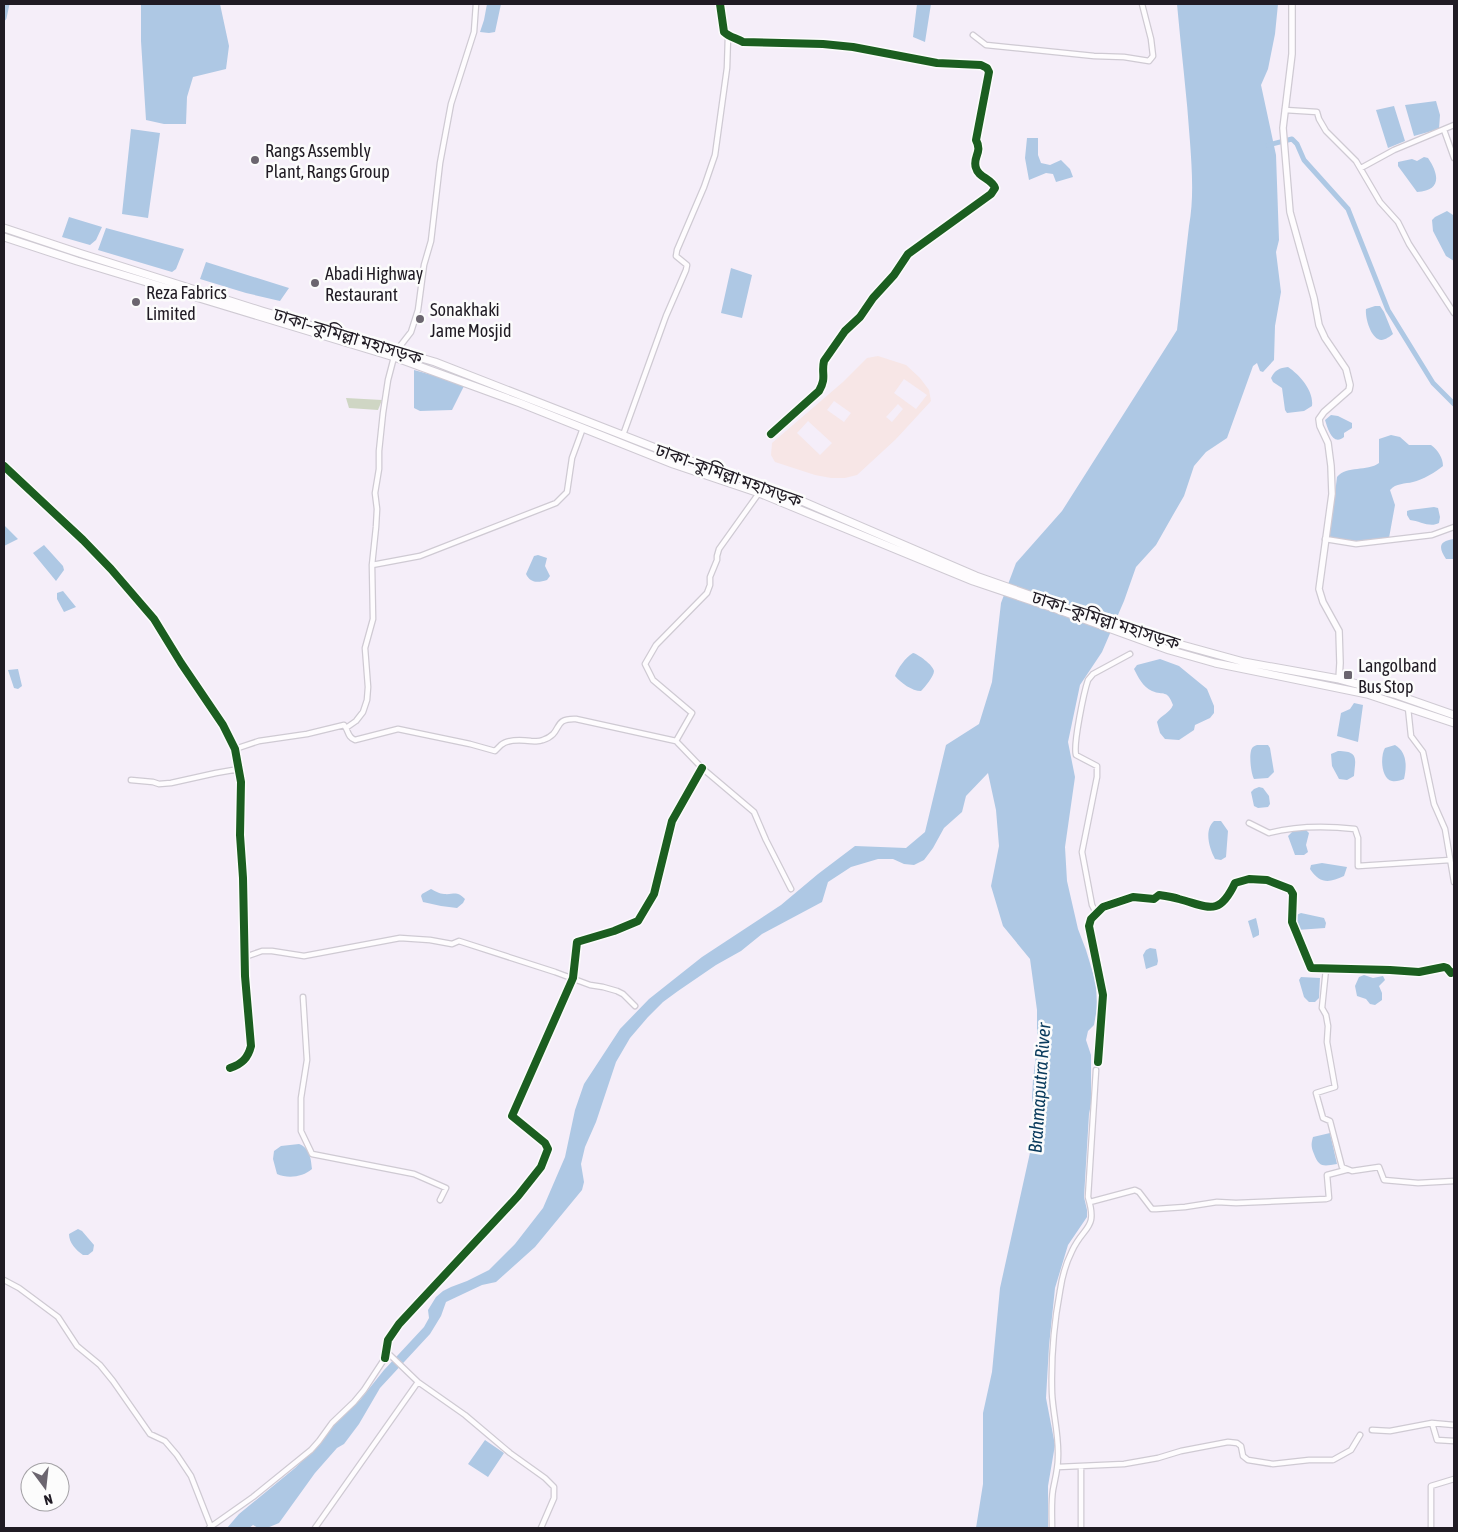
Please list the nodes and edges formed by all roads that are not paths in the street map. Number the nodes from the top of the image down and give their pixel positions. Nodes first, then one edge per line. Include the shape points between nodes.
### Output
1 (476, 4) edge
2 (720, 4) edge
3 (1142, 4) edge
4 (1292, 4) edge
5 (973, 35) dead end
6 (728, 36) junction
7 (1285, 110) junction
8 (1454, 125) edge
9 (1444, 130) junction
10 (1454, 158) edge
11 (1361, 168) junction
12 (4, 228) edge
13 (4, 236) edge
14 (1454, 313) edge
15 (396, 354) junction
16 (583, 428) junction
17 (772, 434) dead end
18 (624, 435) junction
19 (4, 466) edge
20 (759, 494) junction
21 (1454, 527) edge
22 (1325, 539) junction
23 (372, 565) junction
24 (974, 579) junction
25 (1134, 635) junction
26 (1130, 654) dead end
27 (1339, 679) junction
28 (1408, 708) junction
29 (1454, 715) edge
30 (1454, 723) edge
31 (346, 728) junction
32 (676, 741) junction
33 (235, 749) junction
34 (702, 768) junction
35 (239, 769) junction
36 (131, 780) dead end
37 (1249, 824) dead end
38 (1450, 860) junction
39 (1454, 882) edge
40 (791, 889) dead end
41 (1096, 913) junction
42 (245, 957) junction
43 (1326, 969) junction
44 (1454, 972) edge
45 (574, 978) junction
46 (303, 997) dead end
47 (635, 1006) dead end
48 (1098, 1062) dead end
49 (230, 1068) dead end
50 (1096, 1070) dead end
51 (1346, 1170) junction
52 (1454, 1181) edge
53 (440, 1200) dead end
54 (1090, 1202) junction
55 (4, 1280) edge
56 (385, 1358) junction
57 (418, 1382) junction
58 (1432, 1422) junction
59 (1454, 1425) edge
60 (1372, 1430) dead end
61 (1360, 1435) dead end
62 (1454, 1441) edge
63 (1082, 1466) junction
64 (1058, 1467) junction
65 (1454, 1479) edge
66 (210, 1528) edge
67 (315, 1528) edge
68 (541, 1528) edge
69 (1052, 1528) edge
70 (1081, 1528) edge
71 (1431, 1528) edge

1 - 15 street via 474,32 451,104 418,310 411,332
2 - 6 street via 724,32
3 - 5 street via 1151,38 1153,56 1149,61 1124,56 986,45
4 - 7 main road via 1292,54
6 - 17 street via 743,42 853,47 937,63 982,65 989,72 976,140 980,149 975,163 978,172 995,188 908,254 824,360 825,377 820,391
6 - 18 street via 715,155 676,250 676,256 687,265 686,270 666,316
7 - 11 street via 1317,112 1326,131
7 - 22 main road via 1284,149 1290,212 1319,325 1346,370 1350,385 1319,419 1328,443 1331,466 1332,494
8 - 9 street
9 - 10 street
9 - 11 street via 1394,150
11 - 14 street
12 - 15 highway, ঢাকা–কুমিল্লা মহাসড়ক
13 - 15 highway, ঢাকা–কুমিল্লা মহাসড়ক via 95,267
15 - 16 highway, ঢাকা–কুমিল্লা মহাসড়ক
15 - 18 highway, ঢাকা–কুমিল্লা মহাসড়ক via 435,362
15 - 23 street via 383,413
16 - 20 highway, ঢাকা–কুমিল্লা মহাসড়ক
16 - 23 street via 572,458 567,492 556,503 420,556
18 - 24 highway, ঢাকা–কুমিল্লা মহাসড়ক via 797,499
19 - 33 street via 83,540 154,619 223,725
20 - 24 highway, ঢাকা–কুমিল্লা মহাসড়ক
20 - 32 street via 719,549 707,593 656,646 645,664 653,680 692,713
21 - 22 street via 1432,535 1356,544
22 - 27 main road via 1319,589 1339,631
23 - 31 street via 373,619 365,648 367,700 363,712
24 - 25 highway, ঢাকা–কুমিল্লা মহাসড়ক
25 - 27 highway, ঢাকা–কুমিল্লা মহাসড়ক via 1244,662
25 - 28 highway, ঢাকা–কুমিল্লা মহাসড়ক via 1169,650 1215,663 1367,694
26 - 41 street via 1088,680 1077,736 1076,755 1097,766 1082,852
27 - 29 highway, ঢাকা–কুমিল্লা মহাসড়ক
28 - 30 highway, ঢাকা–কুমিল্লা মহাসড়ক
28 - 38 street via 1412,736 1423,752 1431,794 1445,829
31 - 32 street via 350,738 355,740 398,729 496,751 501,744 510,741 539,742 553,735 561,721 576,719
31 - 33 street via 344,725 259,741
32 - 34 street
33 - 35 street
34 - 40 street via 754,812
34 - 45 street via 672,821 654,894 638,921 577,942
35 - 36 street via 171,783
35 - 42 street
37 - 38 street via 1269,833 1316,827 1356,829 1358,866
38 - 39 street
41 - 43 street via 1133,897 1154,899 1159,895 1211,908 1227,900 1234,883 1249,879 1267,880 1290,889 1294,894 1294,930 1311,968
41 - 48 street via 1090,926 1103,995
42 - 45 street via 262,951 304,956 400,938 452,944 459,941
42 - 49 street via 245,996 251,1046 244,1061
43 - 44 street via 1419,972 1444,967
43 - 51 street via 1322,1008 1328,1026 1327,1042 1335,1087 1316,1093 1323,1118 1330,1120 1342,1167
45 - 47 street via 623,994
45 - 56 street via 512,1116 546,1143 548,1149 541,1167 399,1324 388,1340
46 - 53 street via 307,1060 301,1131 312,1154 414,1174 446,1188
50 - 54 street
51 - 52 street via 1380,1167 1384,1180 1418,1183
51 - 54 street via 1327,1175 1329,1198 1326,1199 1236,1204 1217,1202 1156,1209 1135,1190
54 - 64 street via 1091,1222 1073,1249 1065,1269 1056,1317 1052,1392 1058,1433
55 - 66 street via 58,1317 77,1346 113,1381 150,1434 165,1441 191,1476
56 - 57 street via 390,1355
56 - 66 street via 364,1390 332,1422 311,1450
57 - 67 street
57 - 68 street via 465,1415 554,1487 554,1498
58 - 59 street
58 - 60 street via 1390,1431
58 - 62 street via 1437,1440
61 - 63 street via 1351,1450 1333,1460 1273,1464 1248,1460 1237,1443 1228,1442 1124,1464
63 - 64 street
63 - 70 street
64 - 69 street via 1052,1491
65 - 71 street via 1430,1486

